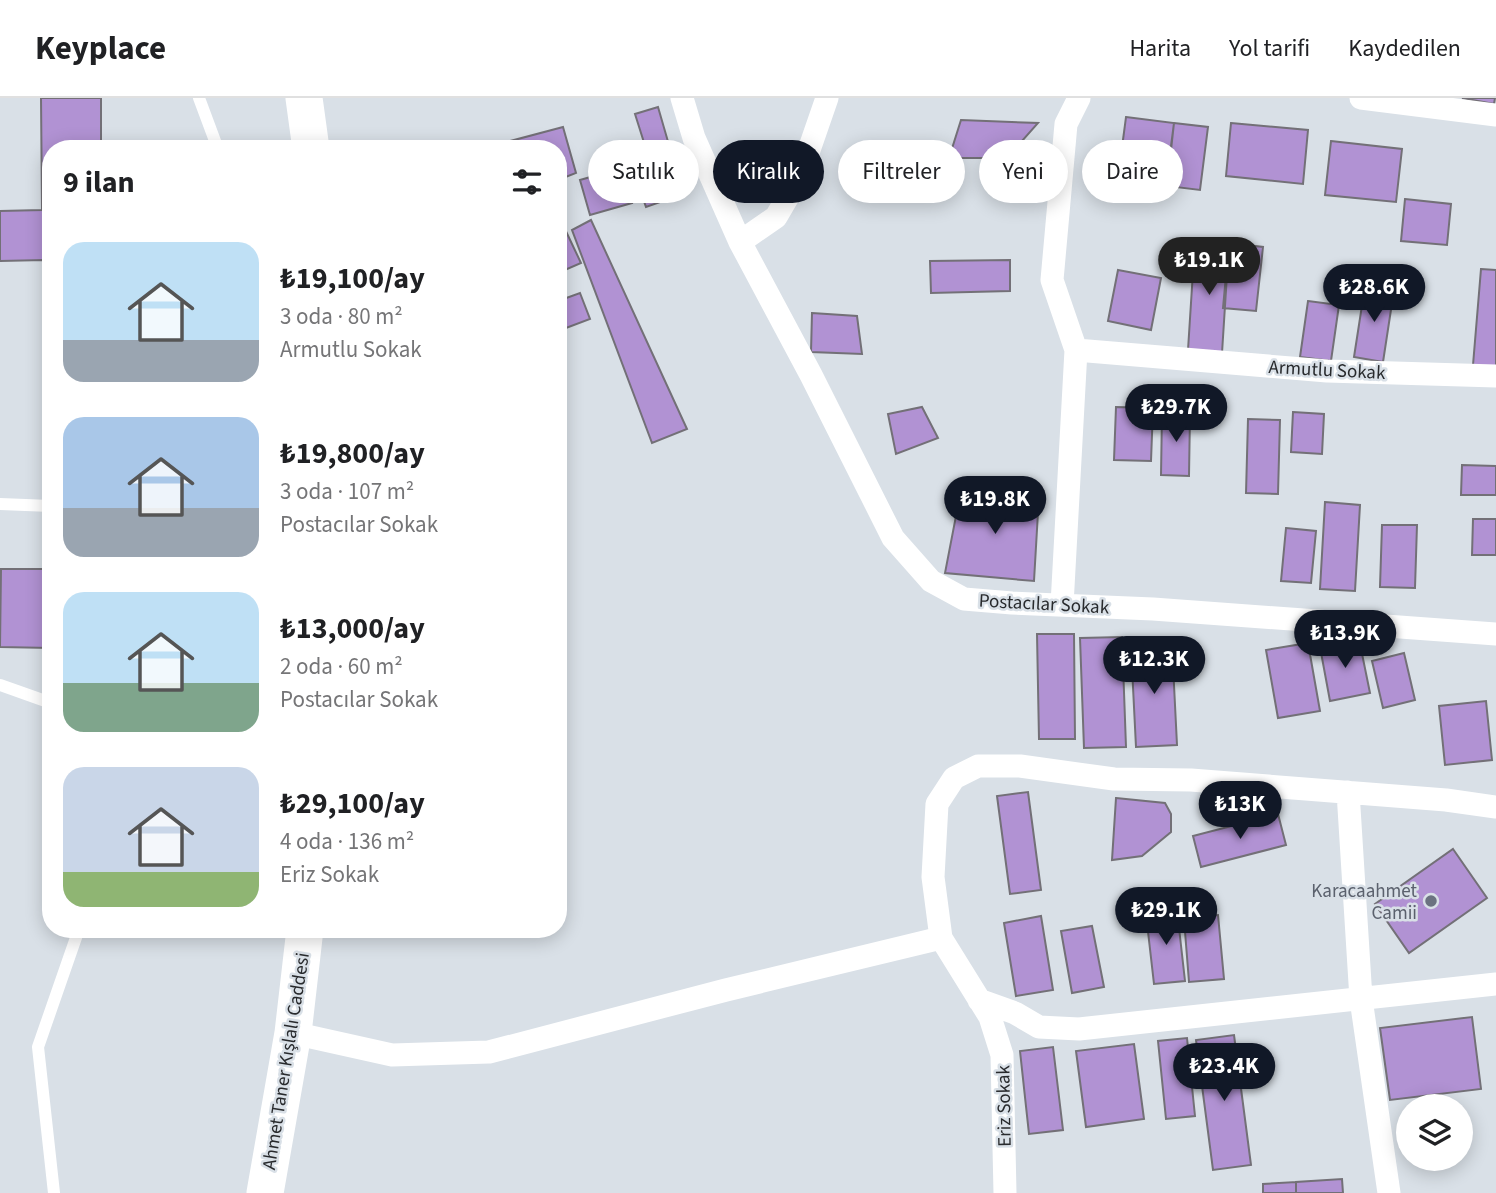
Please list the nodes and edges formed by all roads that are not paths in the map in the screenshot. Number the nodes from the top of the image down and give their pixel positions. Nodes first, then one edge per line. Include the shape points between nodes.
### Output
1 (199, 98) edge
2 (304, 98) edge
3 (682, 98) edge
4 (827, 98) edge
5 (1079, 98) edge
6 (1361, 98) edge
7 (1496, 115) edge
8 (215, 140) edge
9 (310, 140) edge
10 (740, 242) junction
11 (1076, 350) junction
12 (1496, 376) edge
13 (0, 504) edge
14 (42, 506) edge
15 (1062, 605) junction
16 (1496, 634) edge
17 (0, 685) edge
18 (42, 700) edge
19 (1348, 792) junction
20 (1496, 807) edge
21 (76, 938) edge
22 (304, 938) edge
23 (941, 938) junction
24 (1496, 984) edge
25 (974, 993) junction
26 (1361, 999) junction
27 (293, 1033) junction
28 (54, 1193) edge
29 (265, 1193) edge
30 (1005, 1193) edge
31 (1389, 1193) edge

1 - 8 lane
2 - 9 main road
3 - 10 street, Postacılar Sokak via 694,138
4 - 10 street via 800,176 776,218
5 - 11 street via 1066,124 1052,281
6 - 7 street
10 - 15 street, Postacılar Sokak via 893,538 930,581 964,599
11 - 12 street, Armutlu Sokak via 1326,371
11 - 15 street
13 - 14 lane
15 - 16 street, Postacılar Sokak
17 - 18 lane
19 - 20 street
19 - 23 street via 978,766 954,778 937,804 933,877
19 - 26 street
21 - 28 lane via 38,1047
22 - 27 main road, Ahmet Taner Kışlalı Caddesi
23 - 25 street, Eriz Sokak
23 - 27 street via 489,1052 391,1055
24 - 26 street
25 - 26 street via 1039,1027 1079,1029
25 - 30 street, Eriz Sokak via 990,1017 1002,1055
26 - 31 street
27 - 29 main road, Ahmet Taner Kışlalı Caddesi

